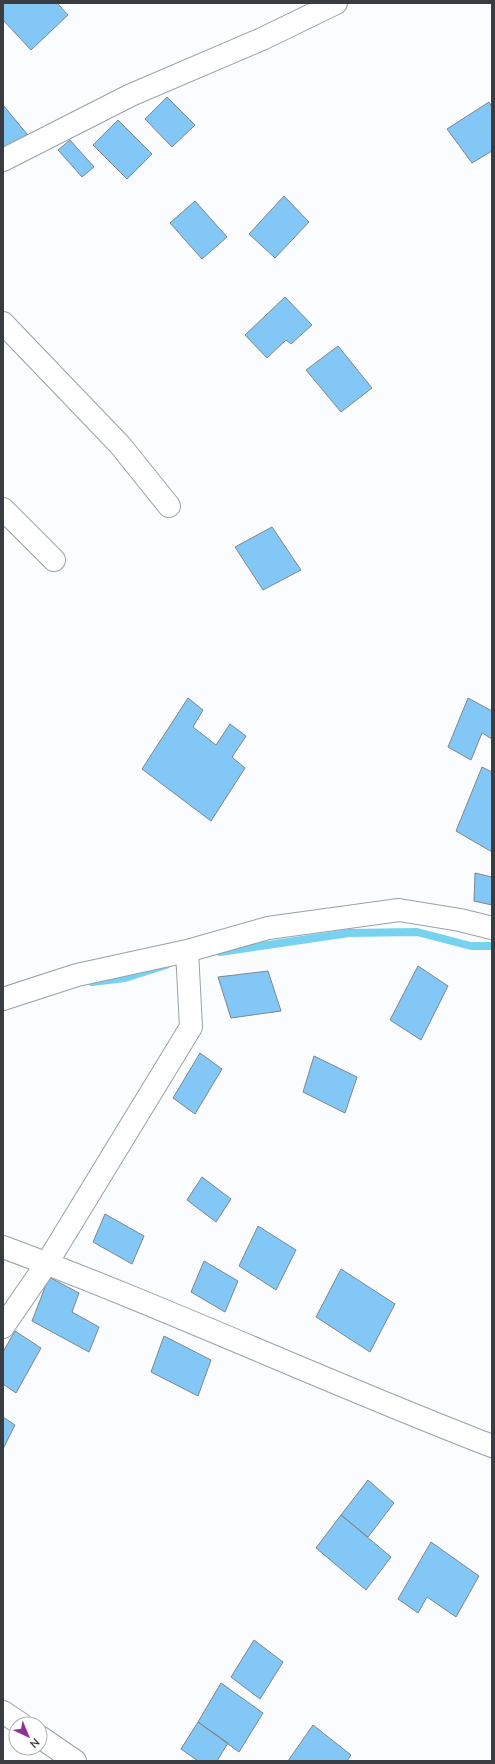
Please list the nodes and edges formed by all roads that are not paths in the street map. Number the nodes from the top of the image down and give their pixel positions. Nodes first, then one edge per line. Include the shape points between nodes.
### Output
1 (336, 3) edge
2 (3, 160) edge
3 (3, 323) edge
4 (169, 506) dead end
5 (3, 509) edge
6 (54, 560) dead end
7 (492, 928) edge
8 (187, 951) junction
9 (3, 1000) edge
10 (3, 1247) edge
11 (47, 1263) junction
12 (3, 1327) edge
13 (492, 1446) edge
14 (48, 1742) edge
15 (75, 1761) edge

1 - 2 street via 262,39 132,95
3 - 4 street via 120,445
5 - 6 street
7 - 8 street via 399,910 268,928
8 - 9 street via 77,975
8 - 11 street via 191,1027
10 - 11 street
11 - 12 street
11 - 13 street via 217,1332 398,1410
14 - 15 street

